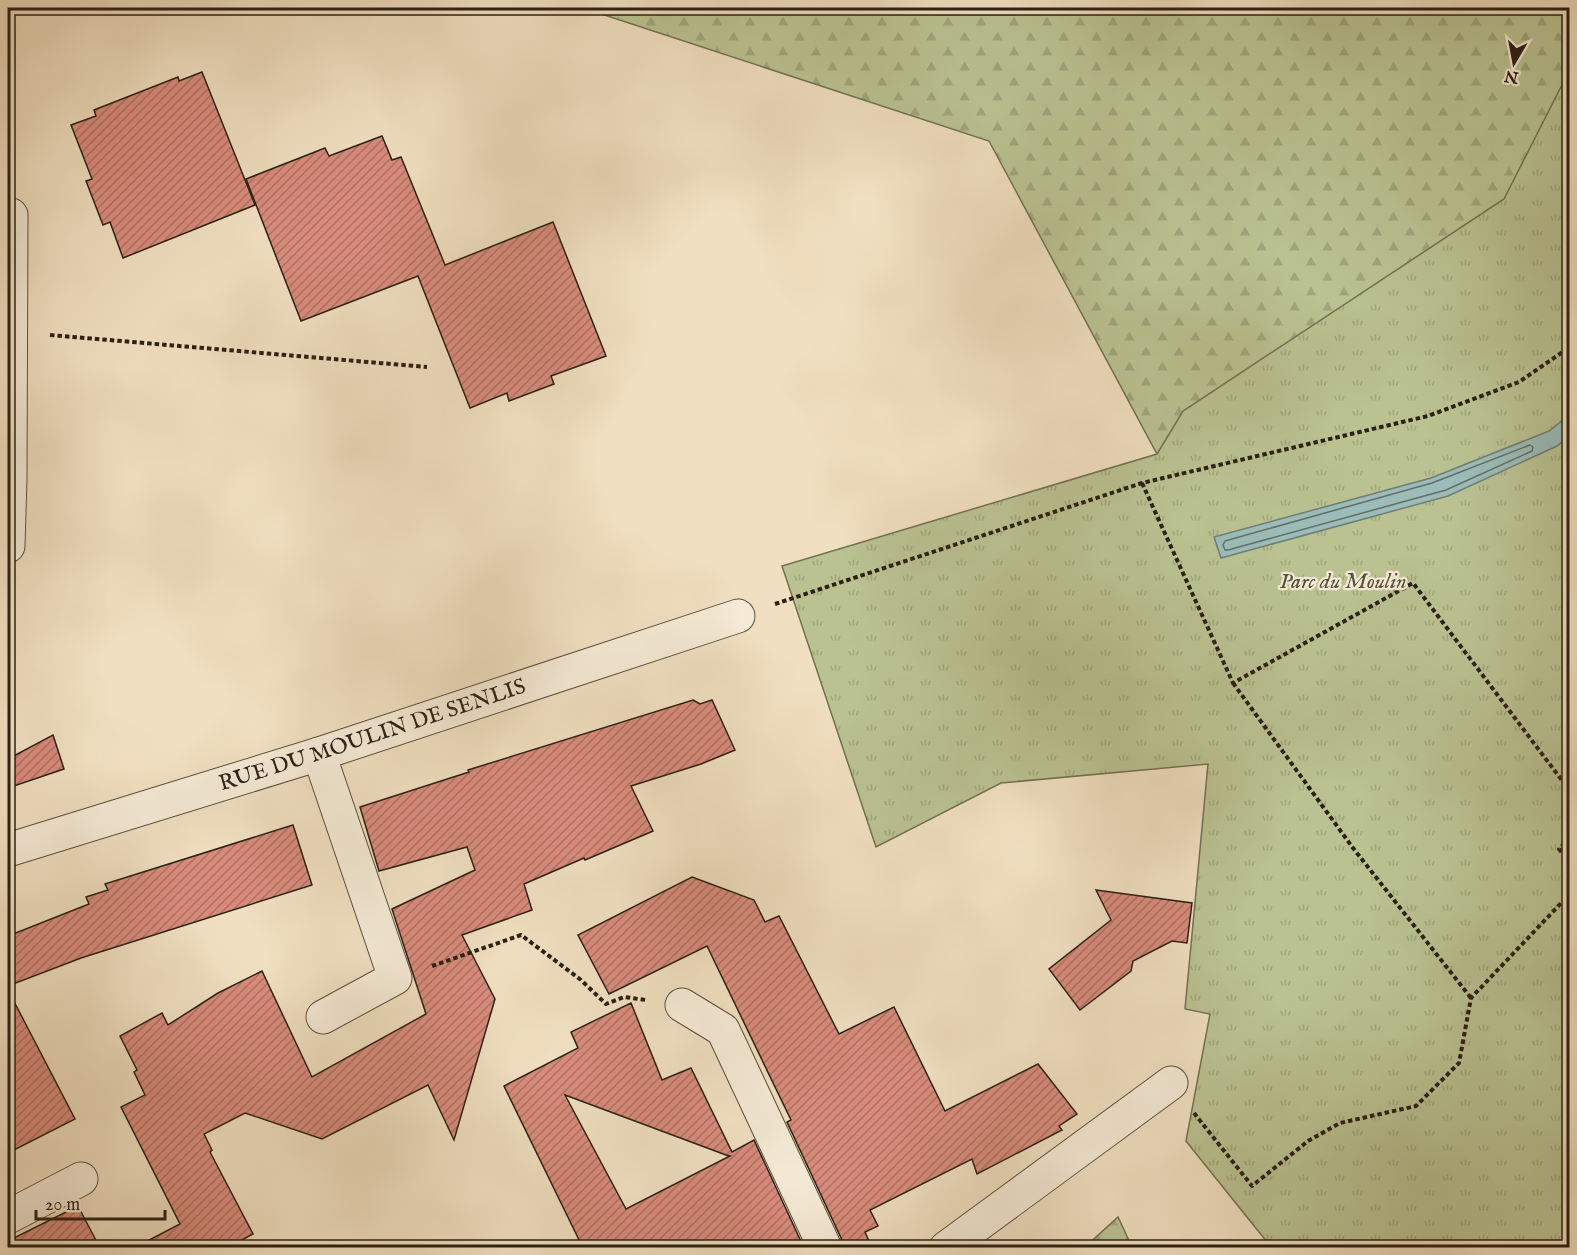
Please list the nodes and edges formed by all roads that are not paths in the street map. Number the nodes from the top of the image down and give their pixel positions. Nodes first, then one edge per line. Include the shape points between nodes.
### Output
1 (11, 215) dead end
2 (8, 546) edge
3 (738, 616) road end
4 (319, 754) junction
5 (8, 850) edge
6 (682, 1005) road end
7 (323, 1017) dead end
8 (1171, 1083) road end
9 (81, 1179) dead end
10 (8, 1217) edge
11 (825, 1248) edge
12 (946, 1248) edge

1 - 2 street
3 - 4 street, RUE DU MOULIN DE SENLIS
4 - 5 street, RUE DU MOULIN DE SENLIS
4 - 7 street via 395,978
6 - 11 street via 723,1030
8 - 12 street
9 - 10 street

